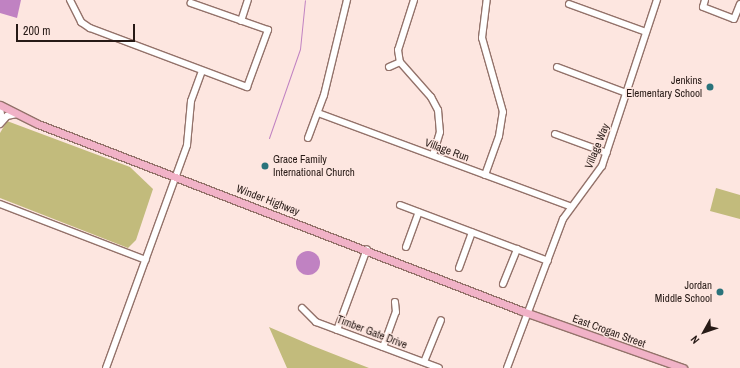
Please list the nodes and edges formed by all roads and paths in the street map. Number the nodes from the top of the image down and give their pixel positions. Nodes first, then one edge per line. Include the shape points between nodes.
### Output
1 (70, 0) edge
2 (248, 0) edge
3 (347, 0) edge
4 (414, 0) edge
5 (488, 0) edge
6 (657, 0) edge
7 (705, 0) edge
8 (191, 3) dead end
9 (569, 4) dead end
10 (740, 4) edge
11 (241, 21) junction
12 (646, 32) junction
13 (400, 62) junction
14 (389, 67) dead end
15 (557, 67) dead end
16 (202, 70) junction
17 (626, 93) junction
18 (0, 106) edge
19 (318, 113) junction
20 (17, 114) junction
21 (1, 122) edge
22 (556, 134) dead end
23 (308, 138) dead end
24 (607, 153) junction
25 (432, 156) junction
26 (484, 175) junction
27 (176, 176) junction
28 (0, 204) edge
29 (400, 205) dead end
30 (569, 206) junction
31 (419, 212) junction
32 (472, 232) junction
33 (406, 247) dead end
34 (367, 249) junction
35 (517, 249) junction
36 (146, 260) junction
37 (548, 261) junction
38 (459, 268) dead end
39 (503, 284) dead end
40 (395, 302) dead end
41 (302, 308) dead end
42 (528, 313) junction
43 (441, 320) dead end
44 (337, 330) junction
45 (383, 347) junction
46 (424, 362) junction
47 (106, 368) edge
48 (439, 368) edge
49 (507, 368) edge
50 (683, 368) edge

1 - 16 street via 81,22 90,28
2 - 11 street
3 - 19 street
4 - 13 street via 400,35
5 - 26 street via 482,38 503,112 499,136
6 - 12 street, Village Way
7 - 10 street via 703,7 734,19
8 - 11 street
9 - 12 street
11 - 16 street via 268,30 247,87
12 - 17 street, Village Way
13 - 14 street
13 - 25 street via 431,97 438,110 440,132
15 - 17 street
16 - 27 street via 191,102 187,145
17 - 24 street, Village Way
18 - 20 main road, Winder Highway
18 - 21 street
19 - 23 street
19 - 25 street, Village Run
20 - 21 street
20 - 27 main road, Winder Highway
22 - 24 street
24 - 30 street, Village Way via 594,178
25 - 26 street, Village Run
26 - 30 street, Village Run
27 - 34 main road, Winder Highway
27 - 36 street
28 - 36 street
29 - 31 street
30 - 37 street, Village Way
31 - 32 street
31 - 33 street
32 - 35 street
32 - 38 street
34 - 42 main road, Winder Highway
34 - 44 street
35 - 37 street
35 - 39 street
36 - 47 street
37 - 42 street, Village Way
40 - 45 street via 396,312
41 - 44 street, Timber Gate Drive via 316,322
42 - 49 street, Village Way
42 - 50 main road, East Crogan Street
43 - 46 street
44 - 45 street, Timber Gate Drive
45 - 46 street, Timber Gate Drive
46 - 48 street, Timber Gate Drive

